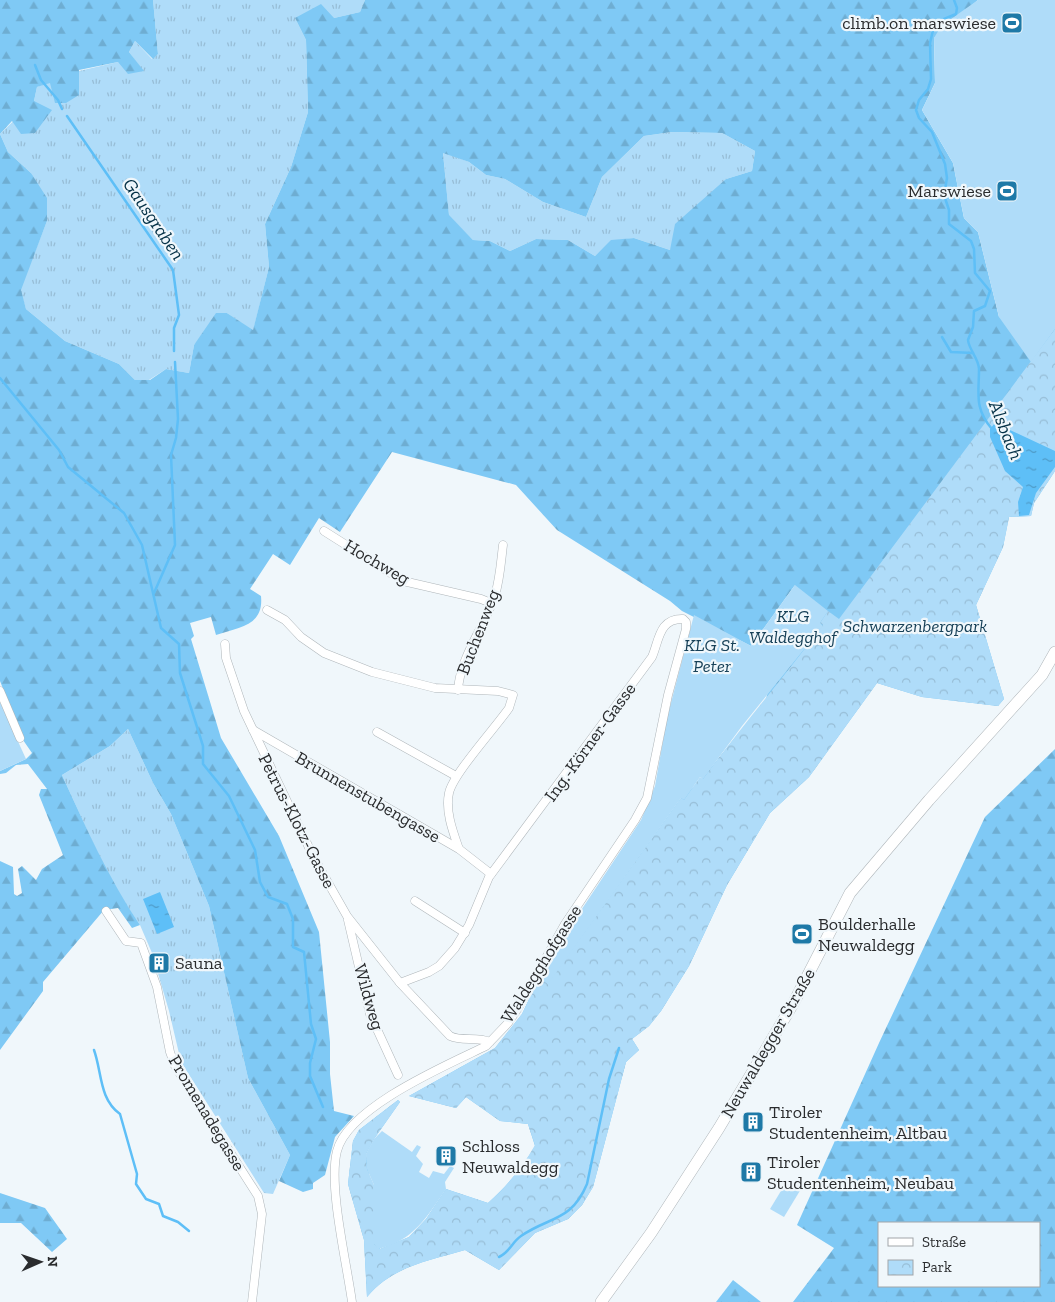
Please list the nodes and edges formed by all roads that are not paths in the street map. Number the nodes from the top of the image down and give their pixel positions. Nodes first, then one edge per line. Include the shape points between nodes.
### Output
1 (324, 531) dead end
2 (503, 545) dead end
3 (491, 604) junction
4 (267, 610) dead end
5 (686, 622) joint
6 (225, 644) dead end
7 (1055, 652) edge
8 (1050, 670) edge
9 (458, 690) junction
10 (0, 691) edge
11 (252, 729) junction
12 (377, 732) dead end
13 (20, 738) dead end
14 (456, 776) junction
15 (459, 849) junction
16 (491, 874) junction
17 (415, 901) dead end
18 (106, 912) dead end
19 (347, 916) junction
20 (465, 933) junction
21 (400, 983) junction
22 (490, 1042) junction
23 (398, 1075) dead end
24 (252, 1302) edge
25 (352, 1302) edge
26 (602, 1302) edge

1 - 3 street, Hochweg via 403,581
2 - 3 street, Buchenweg
3 - 9 street, Buchenweg
4 - 9 street via 285,620 310,644 348,664 406,682
5 - 16 street, Ing.-Körner-Gasse via 676,619 660,630 652,657
5 - 22 street, Waldegghofgasse via 647,798 565,924 518,1008
6 - 11 street, Petrus-Klotz-Gasse via 229,666
7 - 8 main road, Neuwaldegger Straße
8 - 26 main road, Neuwaldegger Straße via 855,885 793,1004 719,1128
9 - 14 street via 498,691 513,695 509,708
10 - 13 street
11 - 15 street, Brunnenstubengasse
11 - 19 street, Petrus-Klotz-Gasse via 314,858
12 - 14 street
14 - 15 street via 449,791 448,804
15 - 16 street, Brunnenstubengasse
16 - 20 street
17 - 20 street
18 - 24 street, Promenadegasse via 126,941 141,943 157,987 175,1066 258,1196 262,1214
19 - 21 street, Petrus-Klotz-Gasse
19 - 23 street, Wildweg via 368,1008
20 - 21 street via 439,966 418,978
21 - 22 street, Petrus-Klotz-Gasse via 450,1036 480,1037
22 - 25 street, Waldegghofgasse via 403,1087 356,1122 340,1142 334,1174

